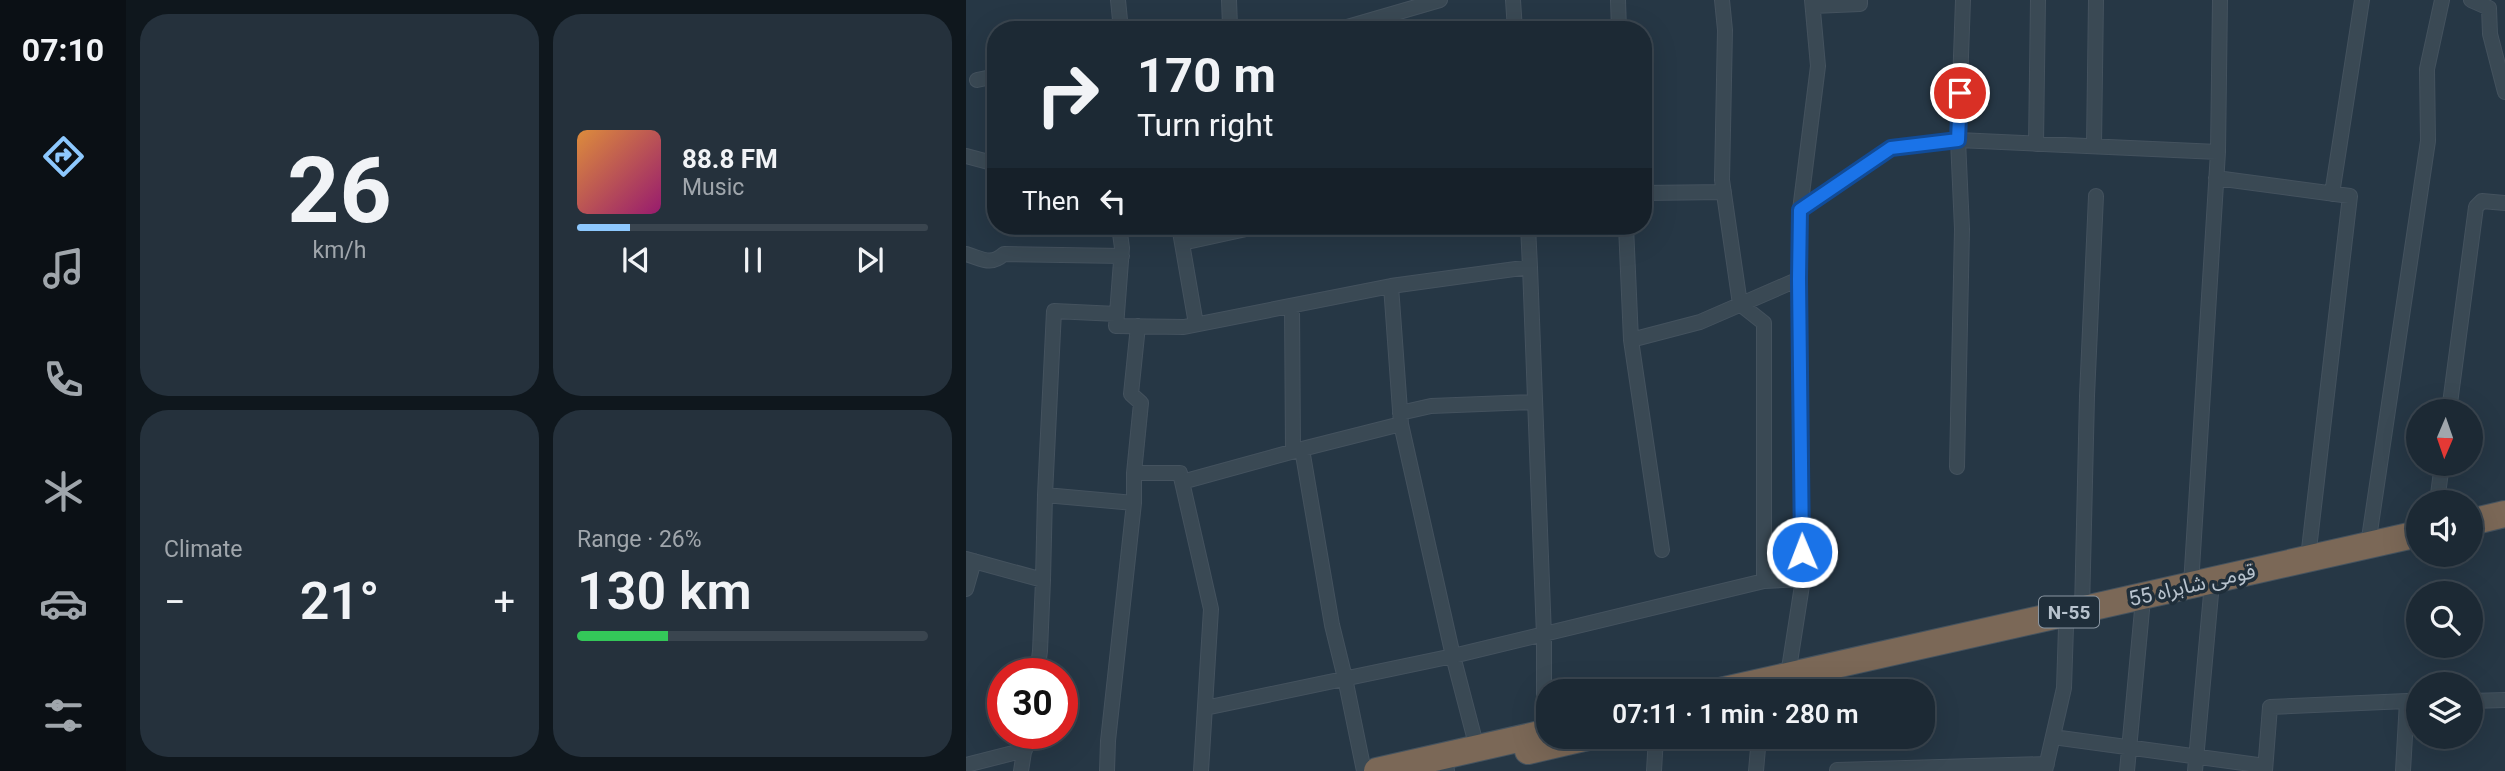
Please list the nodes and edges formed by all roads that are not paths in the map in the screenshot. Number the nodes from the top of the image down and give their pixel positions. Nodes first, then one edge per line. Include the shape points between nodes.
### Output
1 (1118, 0) edge
2 (1229, 0) edge
3 (1440, 0) edge
4 (1513, 0) edge
5 (1618, 0) edge
6 (1722, 0) edge
7 (1860, 0) edge
8 (1963, 0) edge
9 (2038, 0) edge
10 (2096, 0) edge
11 (2220, 0) edge
12 (2362, 0) edge
13 (2442, 0) edge
14 (2470, 0) edge
15 (1813, 3) edge
16 (2489, 8) junction
17 (2505, 16) edge
18 (1120, 21) edge
19 (1230, 21) edge
20 (1368, 21) edge
21 (1514, 21) edge
22 (1619, 21) edge
23 (987, 78) edge
24 (977, 80) dead end
25 (2505, 92) edge
26 (1958, 140) junction
27 (2036, 144) junction
28 (2094, 146) junction
29 (2218, 152) junction
30 (966, 156) edge
31 (987, 162) edge
32 (2216, 178) junction
33 (1724, 192) junction
34 (1652, 193) edge
35 (2332, 194) junction
36 (2096, 196) dead end
37 (2505, 203) edge
38 (1800, 210) junction
39 (1120, 235) edge
40 (1181, 235) edge
41 (1219, 235) edge
42 (1528, 235) edge
43 (1626, 235) edge
44 (1182, 243) junction
45 (966, 254) edge
46 (1122, 256) junction
47 (1530, 267) junction
48 (1799, 279) junction
49 (1391, 286) junction
50 (1740, 304) junction
51 (1292, 306) junction
52 (1117, 314) junction
53 (1196, 324) junction
54 (1138, 326) junction
55 (1631, 340) junction
56 (2451, 399) edge
57 (1535, 402) junction
58 (1400, 419) junction
59 (1298, 450) junction
60 (1957, 467) dead end
61 (1134, 473) junction
62 (1182, 482) junction
63 (1045, 495) junction
64 (1134, 503) junction
65 (2505, 514) edge
66 (2483, 519) edge
67 (2505, 528) edge
68 (2483, 533) edge
69 (2406, 542) edge
70 (2406, 544) edge
71 (2368, 545) junction
72 (1662, 550) dead end
73 (2308, 558) junction
74 (970, 560) edge
75 (1803, 579) junction
76 (1043, 580) junction
77 (1764, 581) junction
78 (966, 589) edge
79 (2201, 590) junction
80 (2142, 610) junction
81 (2056, 622) junction
82 (1544, 636) junction
83 (1453, 656) junction
84 (1039, 658) edge
85 (1345, 678) junction
86 (1545, 679) edge
87 (1785, 679) edge
88 (1802, 679) edge
89 (2505, 700) edge
90 (2406, 701) edge
91 (2483, 701) edge
92 (1205, 708) junction
93 (1536, 734) edge
94 (2053, 737) junction
95 (2129, 747) junction
96 (1477, 748) junction
97 (1538, 749) edge
98 (1655, 749) edge
99 (1758, 749) edge
100 (2406, 749) edge
101 (1025, 750) joint
102 (1840, 754) dead end
103 (2196, 764) edge
104 (966, 765) edge
105 (2046, 767) edge
106 (2265, 768) edge
107 (1953, 769) edge
108 (1837, 770) edge
109 (1021, 771) edge
110 (1107, 771) edge
111 (1201, 771) edge
112 (1364, 771) edge
113 (1377, 771) edge
114 (1446, 771) edge
115 (1654, 771) edge
116 (1756, 771) edge
117 (2127, 771) edge
118 (2403, 771) edge

1 - 18 street
2 - 19 street
3 - 20 street
4 - 21 street
5 - 22 street
6 - 33 street
7 - 15 street via 1860,4
8 - 26 street
9 - 27 street
10 - 28 street
11 - 29 street
12 - 35 street
13 - 71 street via 2427,69 2428,141
14 - 16 street
15 - 38 street via 1818,66
16 - 17 street
16 - 25 street via 2490,34
23 - 24 street
26 - 27 street
26 - 38 street via 1891,148
26 - 60 street via 1962,229
27 - 28 street
28 - 29 street
29 - 32 street
30 - 31 street
32 - 35 street
32 - 79 street
33 - 34 street
33 - 50 street
35 - 73 street via 2350,196
36 - 81 street via 2087,396
37 - 56 street via 2482,201 2476,207
38 - 48 street
39 - 46 street
40 - 44 street
41 - 44 street
42 - 47 street
43 - 55 street
44 - 53 street
45 - 46 street via 992,262 1004,254
46 - 52 street
47 - 49 street
47 - 57 street
48 - 50 street
48 - 75 street
49 - 51 street
49 - 58 street
50 - 55 street via 1700,322
50 - 77 street via 1764,323
51 - 53 street
51 - 59 street
52 - 54 street via 1116,326
52 - 63 street via 1054,311
53 - 54 street
54 - 61 street via 1131,394 1141,403
55 - 72 street
57 - 58 street via 1431,406
57 - 82 street
58 - 59 street
58 - 83 street
59 - 62 street
59 - 85 street
61 - 62 street via 1180,473
61 - 64 street
62 - 92 street via 1211,609
63 - 64 street
63 - 76 street
64 - 110 street
65 - 66 highway
67 - 68 highway
69 - 71 highway, قومی شاہراہ 55 / N-55
70 - 79 highway, قومی شاہراہ 55 / N-55
71 - 73 highway, قومی شاہراہ 55 / N-55
73 - 79 highway, قومی شاہراہ 55 / N-55
74 - 76 street
74 - 78 street
75 - 77 street
75 - 87 street
76 - 84 street
77 - 82 street
79 - 80 highway, قومی شاہراہ 55 / N-55
79 - 81 highway, قومی شاہراہ 55 / N-55
79 - 103 street
80 - 81 highway, قومی شاہراہ 55 / N-55
80 - 95 street
81 - 88 highway, قومی شاہراہ 55 / N-55
81 - 94 street via 2064,688
82 - 83 street
82 - 86 street
83 - 85 street
83 - 96 street
85 - 92 street
85 - 112 street
89 - 91 street
90 - 106 street via 2270,707
92 - 111 street
93 - 96 highway
94 - 95 street
94 - 105 street
95 - 103 street
95 - 117 street
96 - 113 highway
97 - 114 highway
98 - 115 street
99 - 116 street
100 - 118 street
101 - 104 street
101 - 109 street
102 - 108 street
103 - 106 street
105 - 107 street
107 - 108 street

